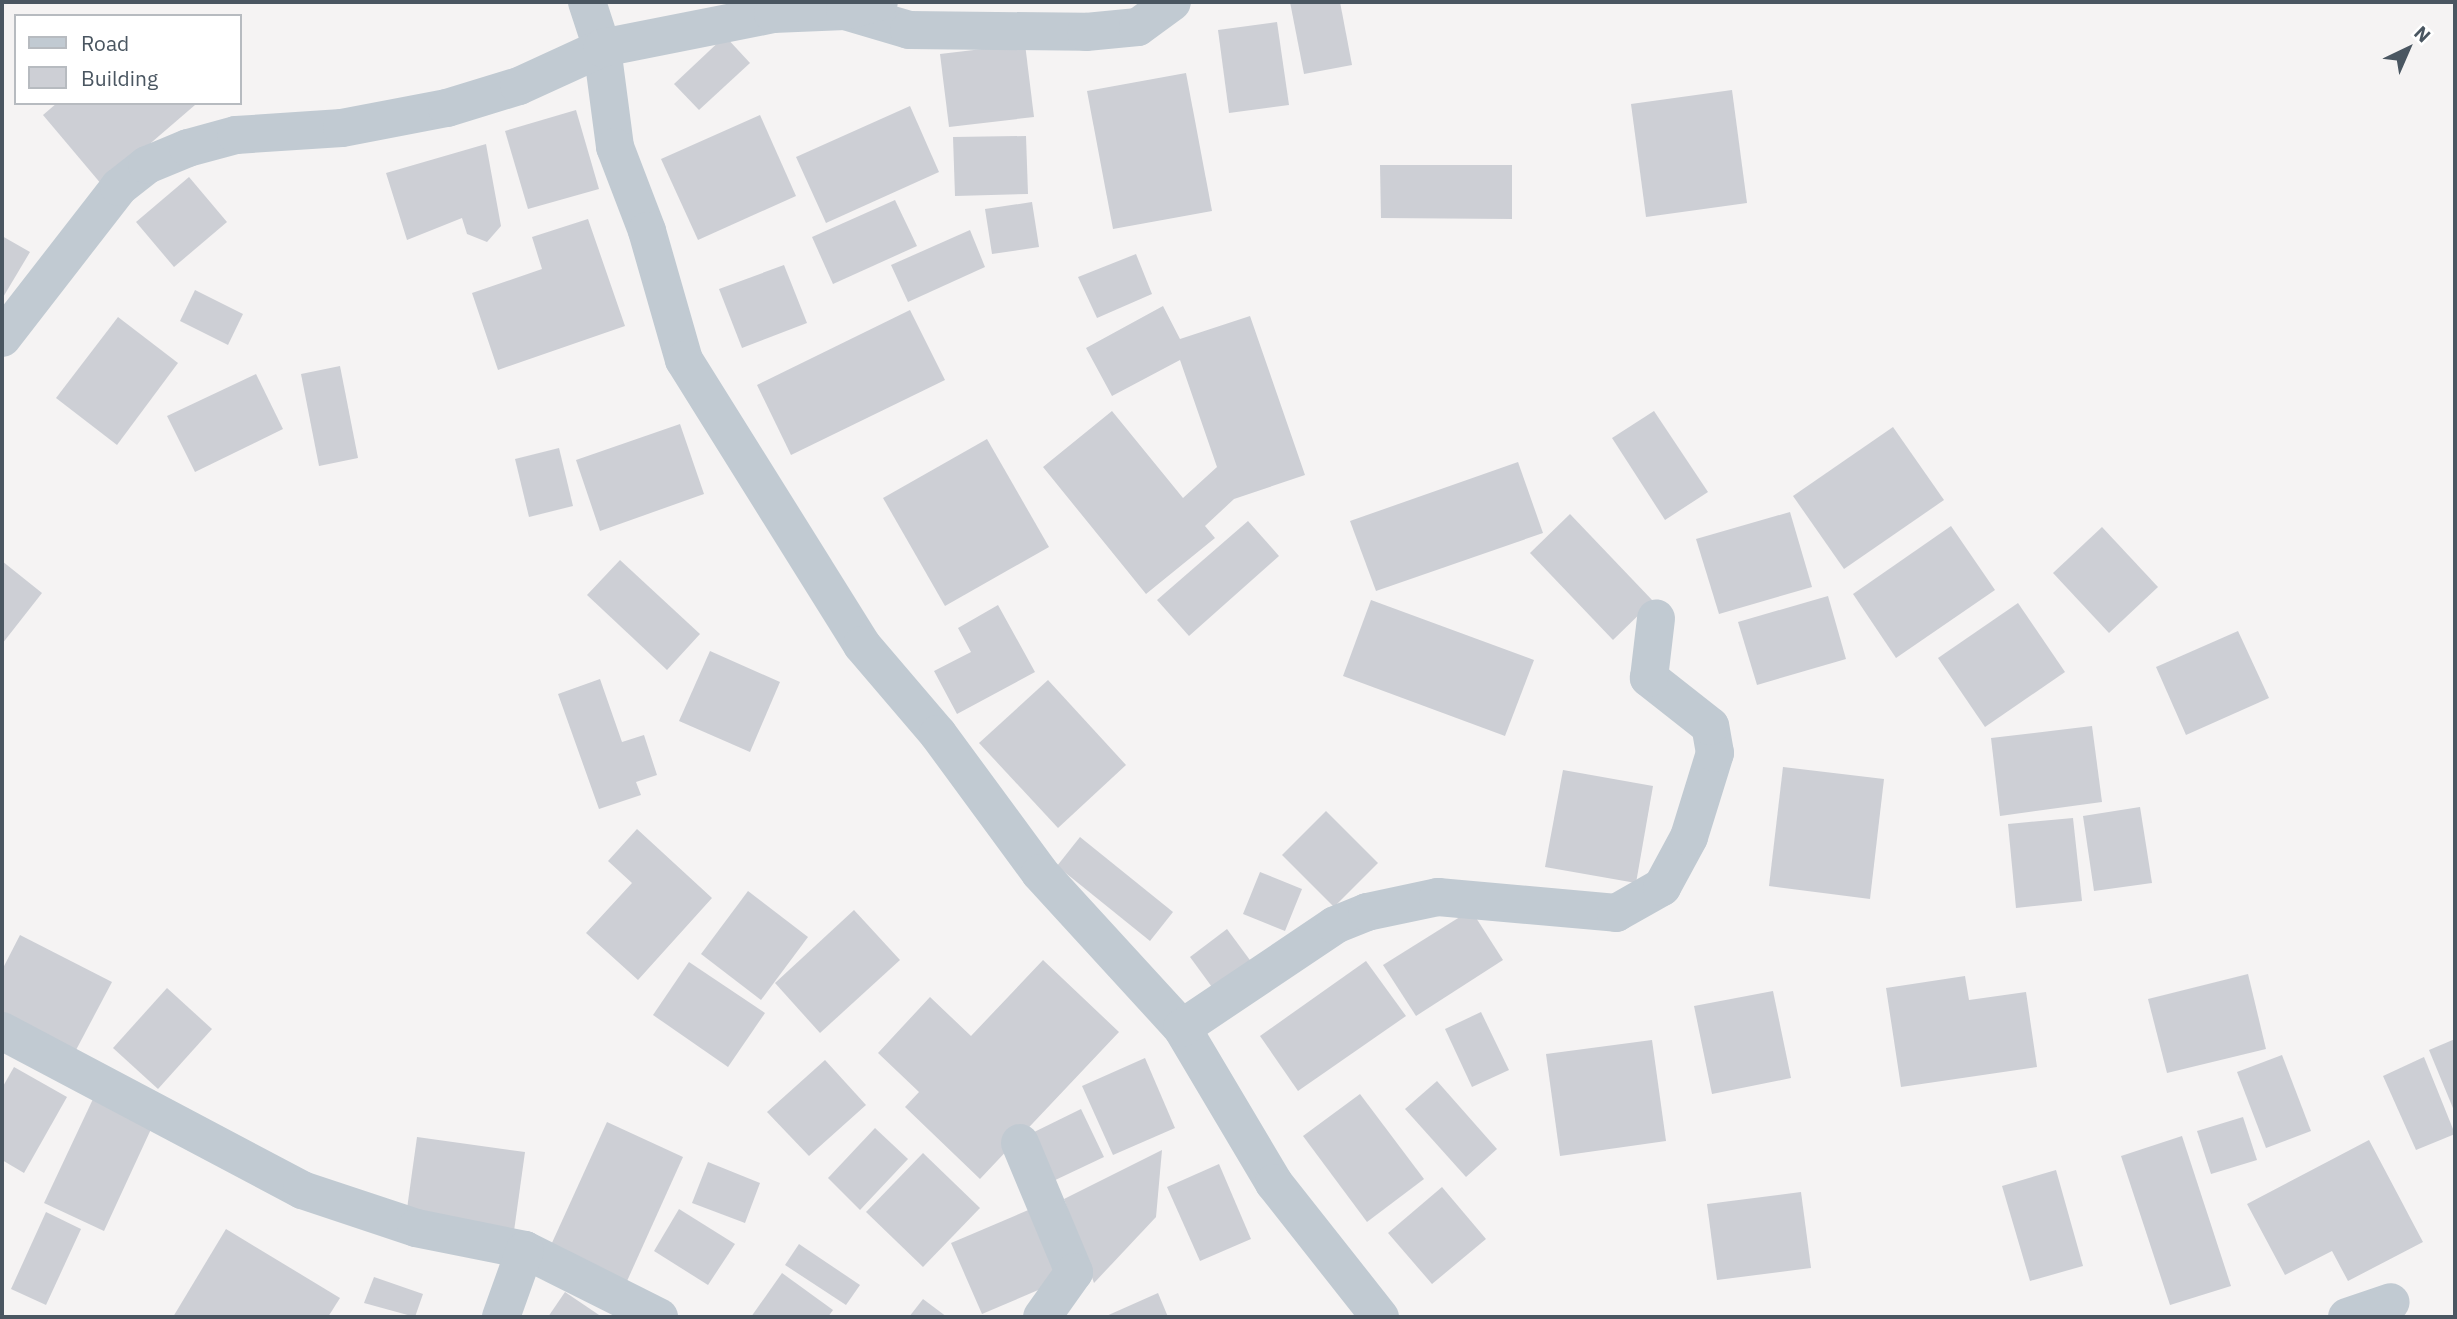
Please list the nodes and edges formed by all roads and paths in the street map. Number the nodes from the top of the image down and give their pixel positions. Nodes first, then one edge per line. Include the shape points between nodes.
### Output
1 (587, 2) edge
2 (1172, 2) edge
3 (862, 6) edge
4 (602, 48) junction
5 (2, 338) edge
6 (1656, 618) dead end
7 (1182, 1028) junction
8 (2, 1031) edge
9 (1020, 1143) dead end
10 (525, 1250) junction
11 (2391, 1302) dead end
12 (501, 1317) edge
13 (659, 1317) edge
14 (1042, 1317) edge
15 (1380, 1317) edge
16 (2347, 1317) edge

1 - 4 street
2 - 3 street via 1138,27 1086,32 909,30
3 - 4 street via 773,14
4 - 5 street via 519,86 447,108 342,128 236,135 147,165 119,187
4 - 7 street via 615,147 647,231 684,360 862,645 938,734 1040,873
6 - 7 street via 1649,678 1710,726 1715,753 1689,837 1662,887 1616,913 1438,897 1367,912 1335,925
7 - 15 street via 1274,1183
8 - 10 street via 302,1190 416,1228
9 - 14 street via 1074,1272
10 - 12 street
10 - 13 street
11 - 16 street

